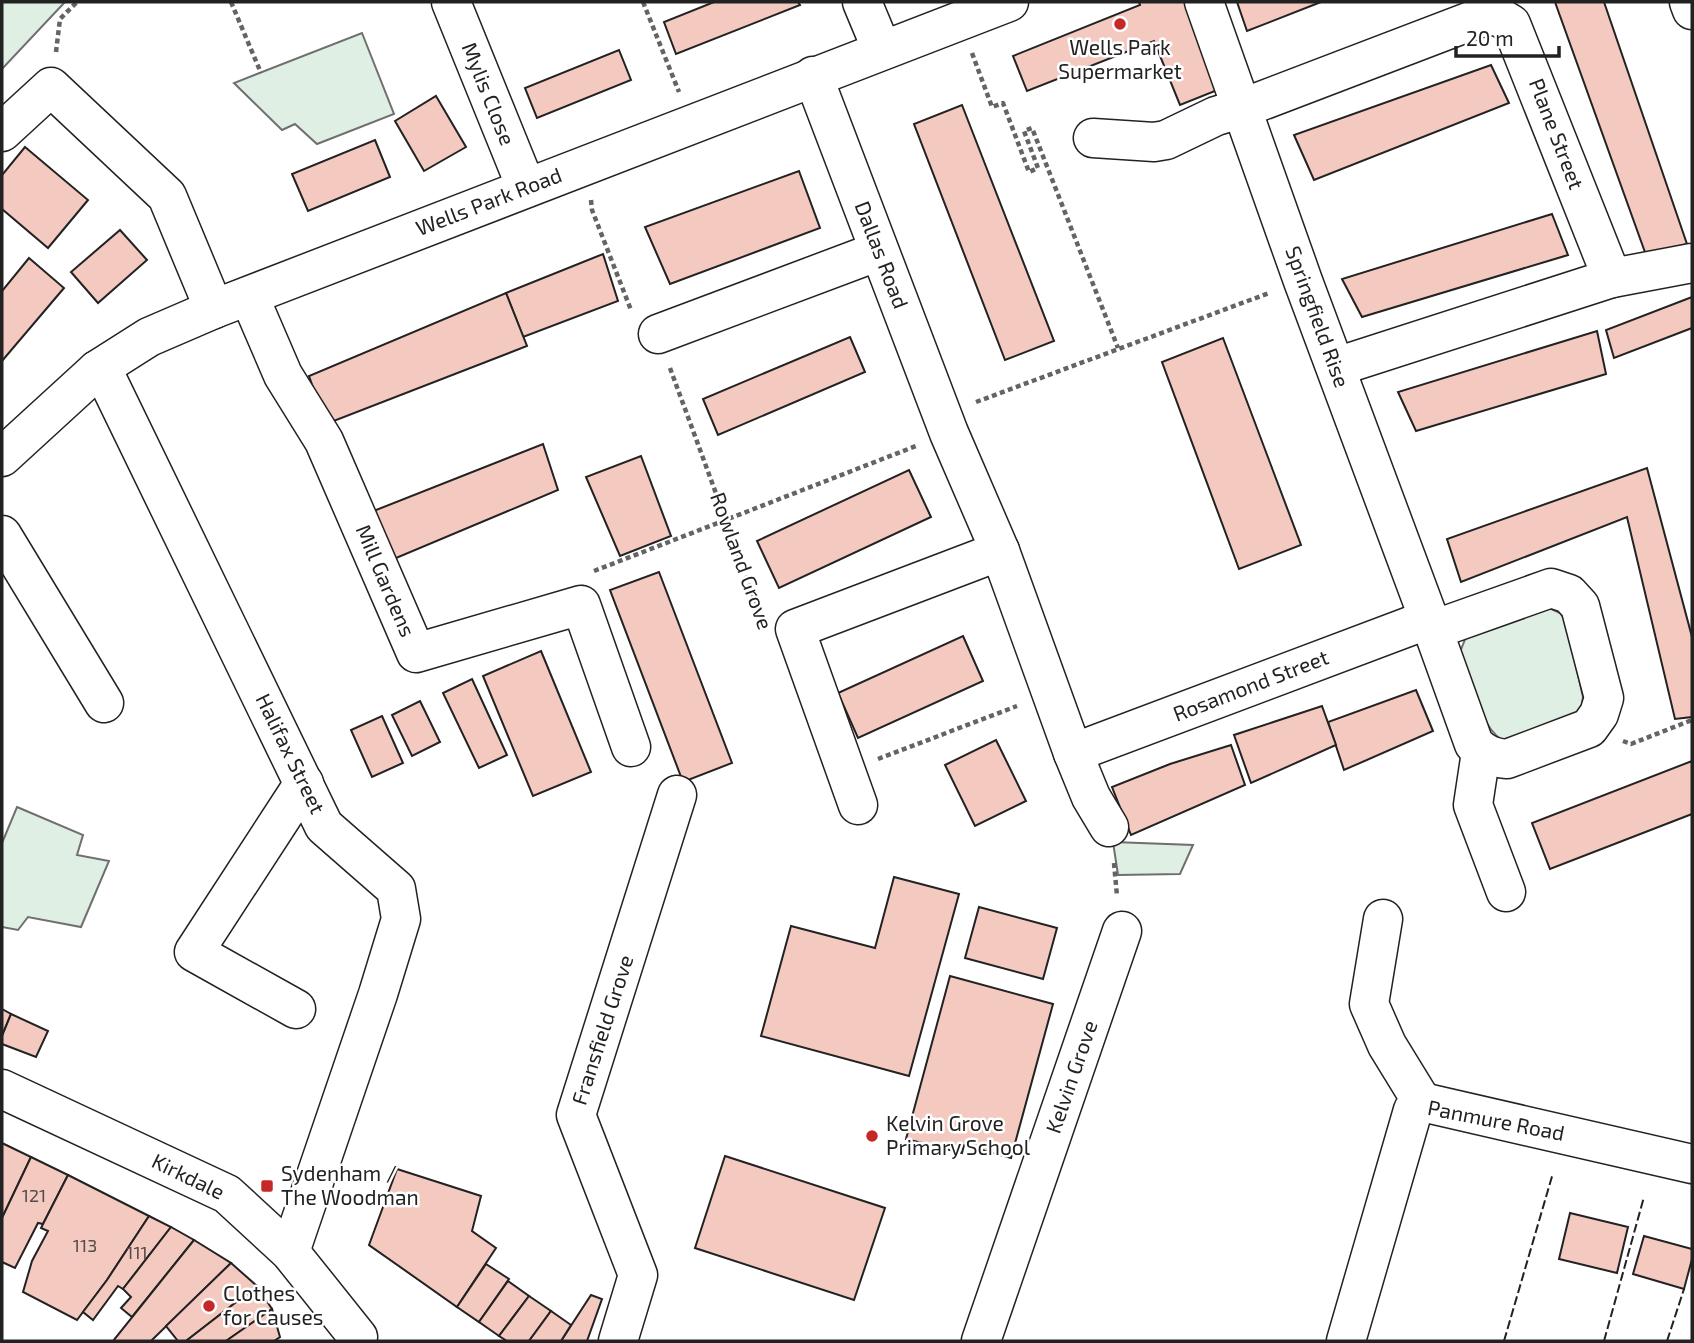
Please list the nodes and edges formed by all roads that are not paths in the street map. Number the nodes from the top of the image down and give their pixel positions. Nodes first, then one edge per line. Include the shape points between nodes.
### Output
1 (451, 2) edge
2 (862, 2) edge
3 (1009, 2) edge
4 (1204, 2) edge
5 (1689, 2) edge
6 (1692, 10) edge
7 (882, 50) junction
8 (813, 76) junction
9 (1243, 108) junction
10 (2, 132) edge
11 (1093, 138) dead end
12 (526, 187) junction
13 (879, 251) junction
14 (1692, 263) edge
15 (1612, 278) junction
16 (249, 296) junction
17 (214, 309) junction
18 (658, 334) road end
19 (1336, 367) junction
20 (97, 370) junction
21 (2, 457) edge
22 (2, 535) edge
23 (1000, 551) junction
24 (1431, 625) junction
25 (104, 703) dead end
26 (631, 747) dead end
27 (1482, 752) junction
28 (1073, 753) junction
29 (304, 783) junction
30 (852, 789) road end
31 (677, 795) dead end
32 (1110, 827) road end
33 (1506, 892) dead end
34 (1383, 919) dead end
35 (1122, 931) road end
36 (296, 1009) dead end
37 (2, 1089) edge
38 (1422, 1102) junction
39 (1692, 1164) edge
40 (290, 1252) junction
41 (361, 1340) edge
42 (618, 1341) edge
43 (981, 1341) edge
44 (1346, 1341) edge

1 - 12 street, Mylis Close
2 - 7 street
3 - 7 street, Wells Park Road
4 - 9 street, Springfield Rise
5 - 6 street
7 - 8 street, Wells Park Road
8 - 12 street, Wells Park Road
8 - 13 street, Dallas Road
9 - 11 street via 1154,142
9 - 15 street, Plane Street via 1496,15 1511,24 1518,37
9 - 19 street, Springfield Rise
10 - 17 street via 51,87 167,196
12 - 16 street, Wells Park Road
13 - 18 street
13 - 23 street, Dallas Road
14 - 15 street
15 - 19 street
16 - 17 street, Wells Park Road
16 - 26 street, Mill Gardens via 283,375 324,441 416,653 581,605
17 - 20 street, Wells Park Road via 149,337
19 - 24 street, Springfield Rise
20 - 21 street, Wells Park Road
20 - 29 street, Halifax Street via 108,383
22 - 25 street
23 - 28 street, Dallas Road
23 - 30 street via 782,634
24 - 27 street via 1474,744
24 - 27 street, Rosamond Street via 1551,588 1569,594 1580,606 1604,698 1599,714 1589,728 1507,759
24 - 28 street, Rosamond Street
27 - 33 street via 1473,805
28 - 32 street, Dallas Road via 1091,797
29 - 36 street via 194,952
29 - 40 street, Halifax Street via 324,826 396,889 401,919
31 - 42 street, Fransfield Grove via 576,1115 638,1275
34 - 38 street via 1369,1004 1387,1045
35 - 43 street, Kelvin Grove
37 - 40 street, Kirkdale via 227,1194
38 - 39 street, Panmure Road
38 - 44 street, Panmure Road via 1413,1110
40 - 41 street, Kirkdale

